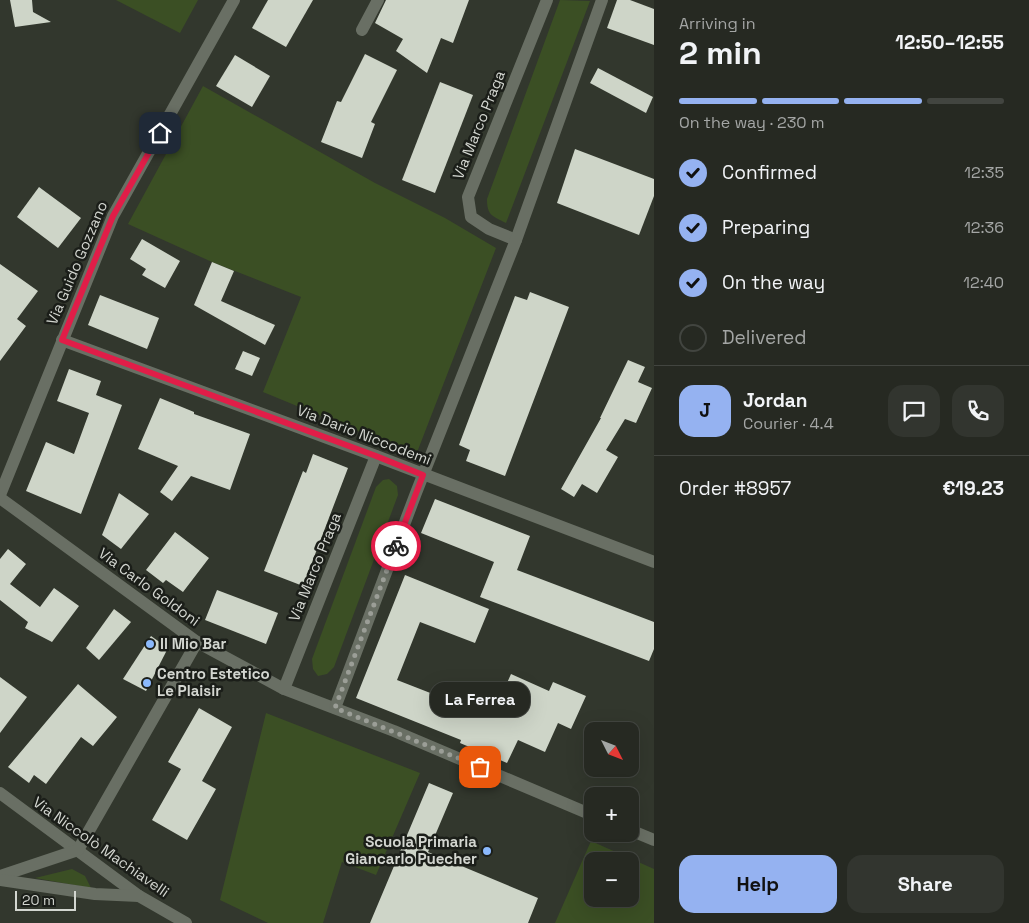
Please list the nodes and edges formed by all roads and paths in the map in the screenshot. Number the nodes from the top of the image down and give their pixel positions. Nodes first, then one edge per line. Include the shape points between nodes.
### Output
1 (234, 0) edge
2 (378, 0) edge
3 (547, 0) edge
4 (602, 0) edge
5 (362, 30) dead end
6 (516, 240) junction
7 (62, 340) junction
8 (376, 456) junction
9 (423, 475) junction
10 (0, 497) edge
11 (654, 562) edge
12 (197, 642) junction
13 (284, 689) junction
14 (335, 708) junction
15 (0, 794) edge
16 (584, 812) edge
17 (639, 834) edge
18 (654, 840) edge
19 (78, 850) junction
20 (0, 878) edge
21 (139, 896) junction
22 (186, 923) edge

1 - 7 street, Via Guido Gozzano via 113,216
2 - 5 street
3 - 6 street, Via Marco Praga via 468,197 471,217
4 - 6 street
6 - 9 street
7 - 8 street, Via Dario Niccodemi
7 - 10 street, Via Guido Gozzano
8 - 9 street, Via Dario Niccodemi
8 - 13 street, Via Marco Praga
9 - 11 street, Via Dario Niccodemi
9 - 14 street
10 - 12 street, Via Carlo Goldoni
12 - 13 street, Via Carlo Goldoni
12 - 19 street
13 - 14 street, Via Carlo Goldoni
14 - 16 street, Via Carlo Goldoni
15 - 19 street, Via Niccolò Machiavelli
17 - 18 street
19 - 20 street
19 - 21 street, Via Niccolò Machiavelli
20 - 21 street via 95,894
21 - 22 street, Via Niccolò Machiavelli

